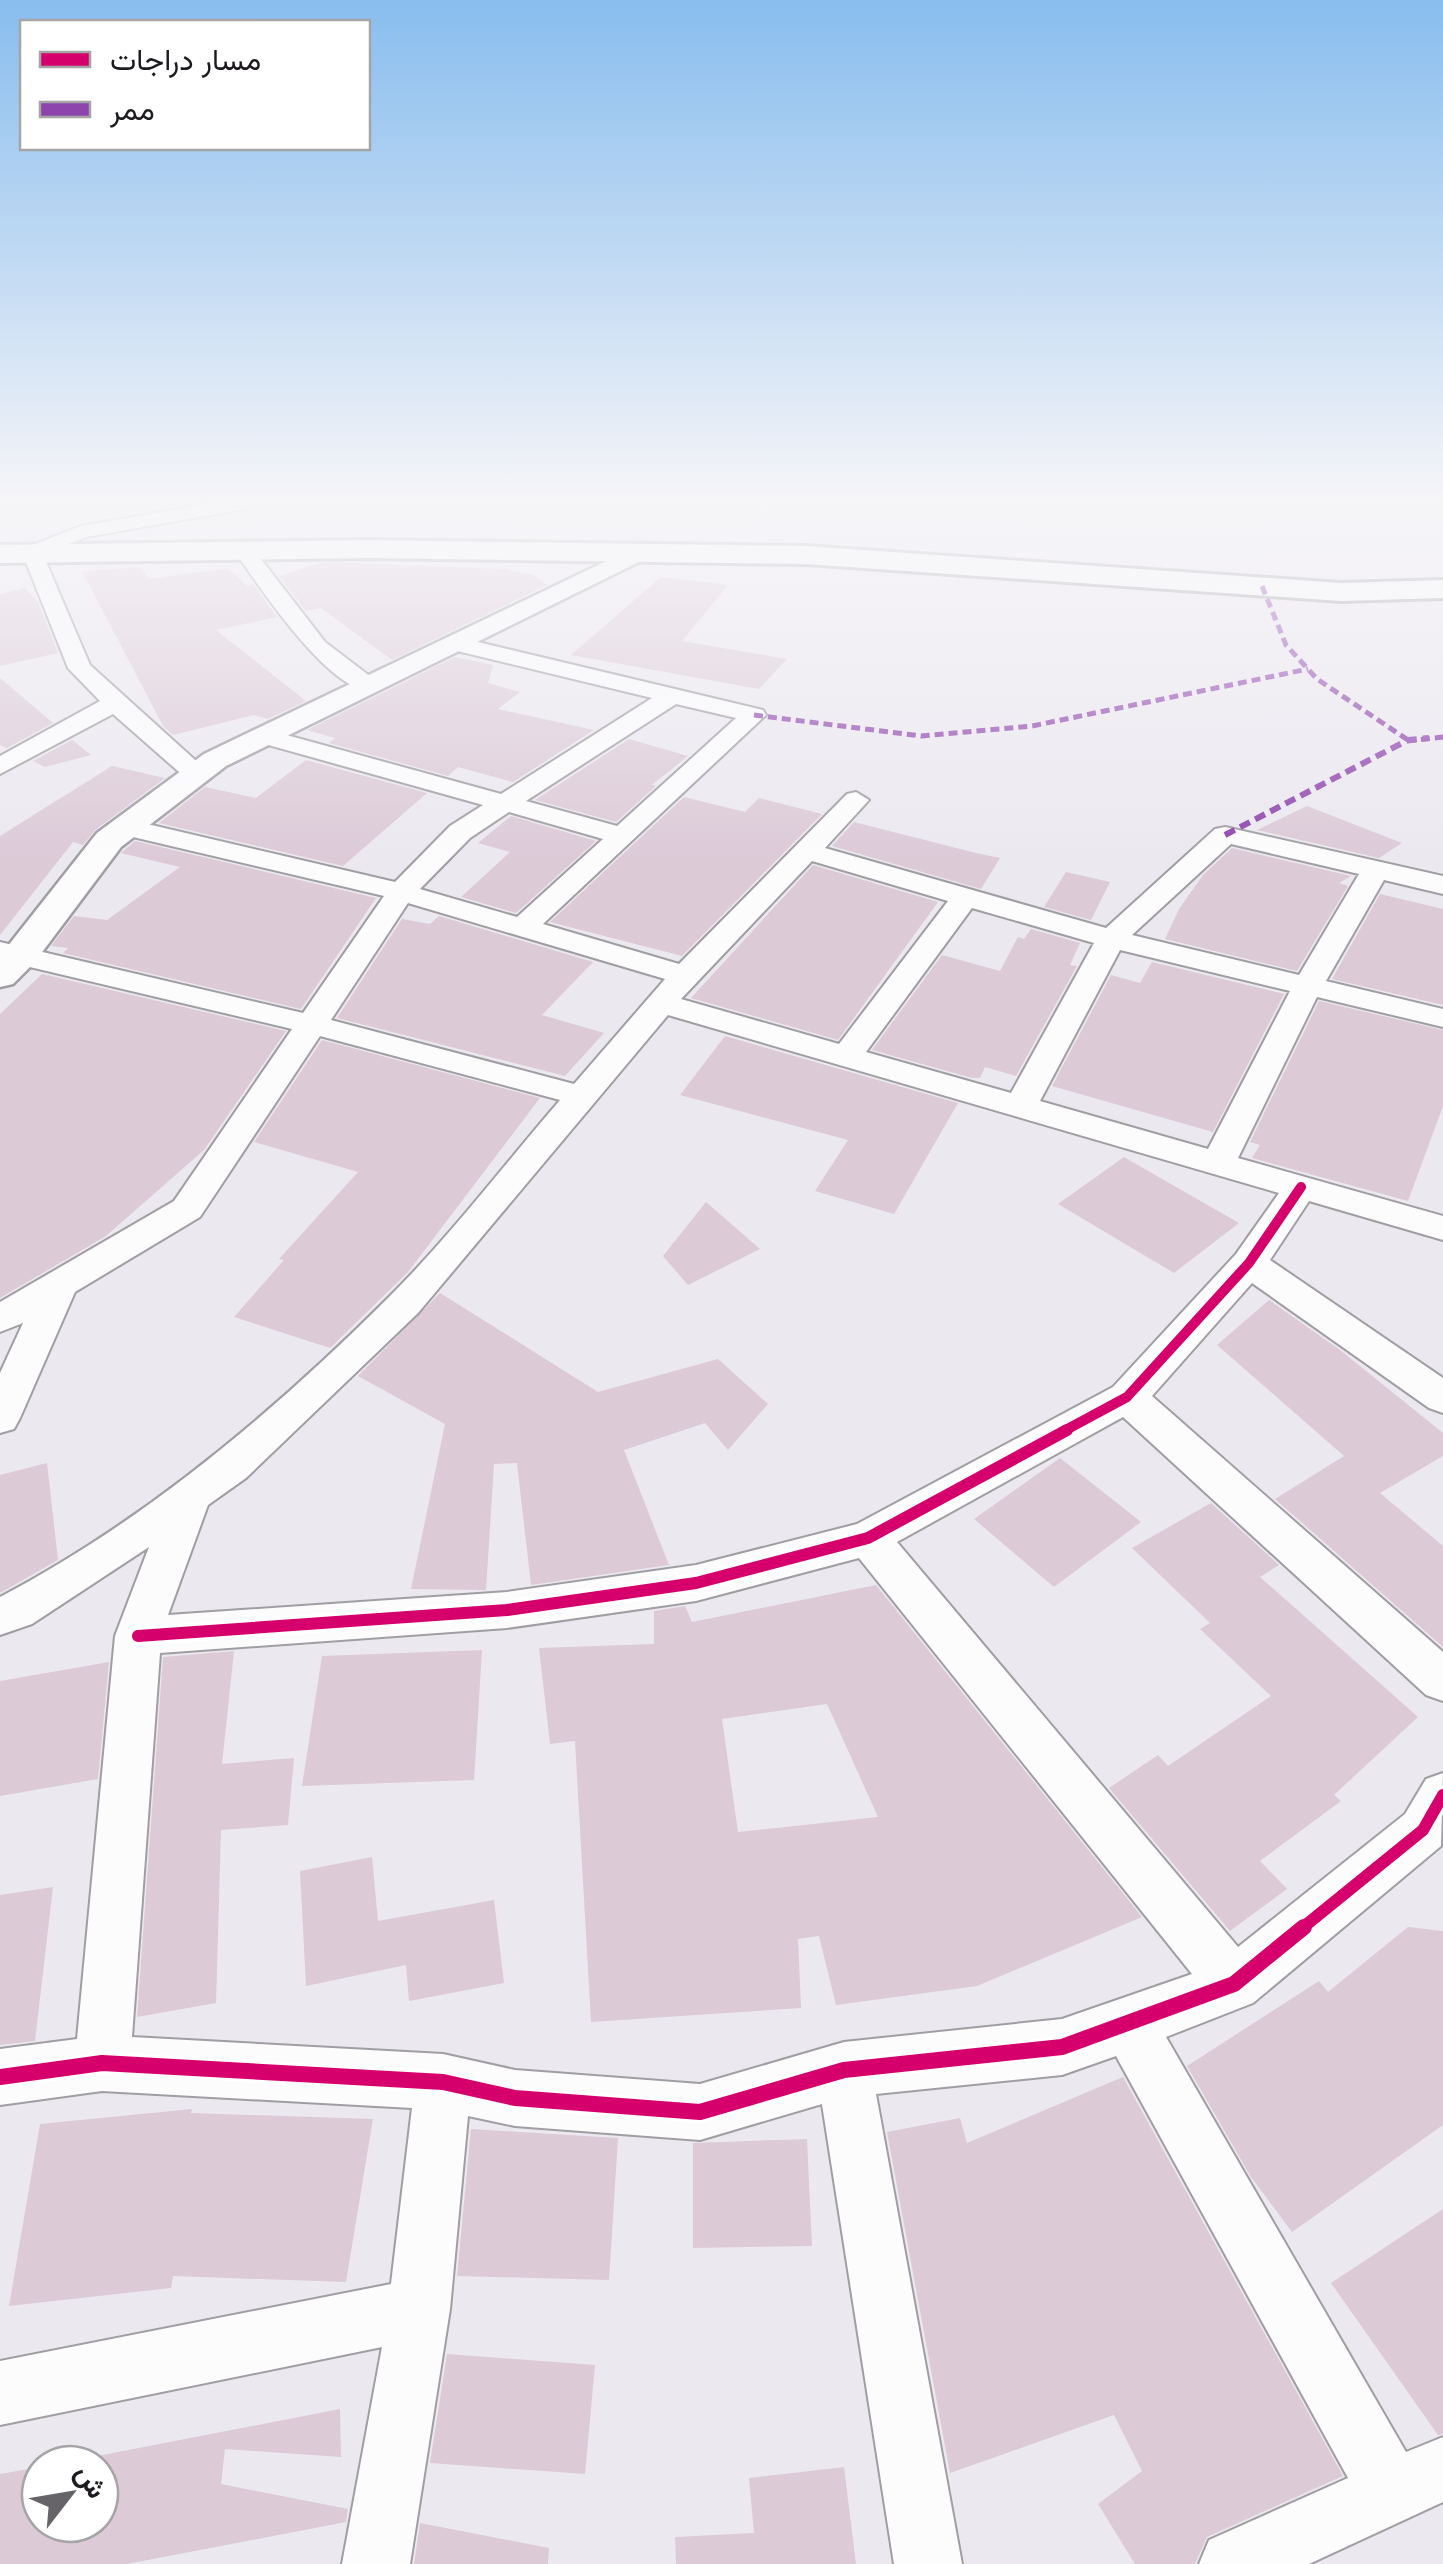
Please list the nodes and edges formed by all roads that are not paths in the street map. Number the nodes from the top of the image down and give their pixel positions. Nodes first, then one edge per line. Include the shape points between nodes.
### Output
1 (61, 623) edge
2 (299, 623) edge
3 (500, 623) edge
4 (458, 644) junction
5 (367, 685) junction
6 (672, 696) junction
7 (116, 702) junction
8 (262, 736) junction
9 (0, 766) edge
10 (196, 774) junction
11 (856, 800) dead end
12 (499, 805) junction
13 (126, 827) junction
14 (622, 836) junction
15 (806, 851) junction
16 (1376, 869) junction
17 (1443, 885) edge
18 (402, 892) junction
19 (965, 898) junction
20 (524, 926) junction
21 (1111, 940) junction
22 (7, 961) edge
23 (686, 975) junction
24 (1307, 987) junction
25 (661, 1003) junction
26 (1443, 1018) edge
27 (310, 1024) junction
28 (846, 1056) junction
29 (582, 1096) junction
30 (1022, 1105) junction
31 (1218, 1163) junction
32 (1301, 1187) junction
33 (1443, 1228) edge
34 (1250, 1263) junction
35 (60, 1283) junction
36 (0, 1319) edge
37 (1128, 1397) junction
38 (1443, 1398) edge
39 (0, 1418) edge
40 (190, 1496) junction
41 (868, 1538) junction
42 (0, 1616) edge
43 (138, 1636) junction
44 (1443, 1681) edge
45 (1443, 1795) edge
46 (1234, 1984) junction
47 (1129, 2026) junction
48 (102, 2063) junction
49 (844, 2070) junction
50 (0, 2077) edge
51 (443, 2082) junction
52 (419, 2309) junction
53 (0, 2394) edge
54 (1418, 2481) edge
55 (376, 2564) edge
56 (928, 2564) edge
57 (1234, 2564) edge

1 - 7 street via 80,668
2 - 5 street via 317,647
3 - 4 street
4 - 5 street
4 - 6 street
5 - 8 street
6 - 12 street
6 - 14 street via 754,716
7 - 9 street
7 - 10 street
8 - 10 street
8 - 12 street
10 - 13 street
11 - 15 street
12 - 14 street
12 - 18 street via 460,832
13 - 18 street
13 - 22 street
14 - 20 street
15 - 19 street
15 - 23 street
16 - 17 street
16 - 21 street via 1225,835
16 - 24 street
18 - 20 street
18 - 27 street
19 - 21 street
19 - 28 street
20 - 23 street
21 - 24 street
21 - 30 street
22 - 27 street
23 - 25 street
24 - 26 street
24 - 31 street
25 - 28 street
25 - 29 street
27 - 29 street
27 - 35 street via 187,1208
28 - 30 street
29 - 40 street via 404,1304 231,1468
30 - 31 street
31 - 32 street
32 - 33 street
32 - 34 street
34 - 37 street
34 - 38 street
35 - 36 street
35 - 39 street
37 - 41 street
37 - 44 street
40 - 42 street via 97,1561
40 - 43 street
41 - 43 street via 696,1584 507,1610
41 - 46 street
43 - 48 street
45 - 46 street via 1423,1830
46 - 47 street
47 - 49 street via 1062,2047
47 - 54 street
48 - 50 street
48 - 51 street
49 - 51 street via 700,2112 515,2098
49 - 56 street
51 - 52 street
52 - 53 street
52 - 55 street
54 - 57 street

